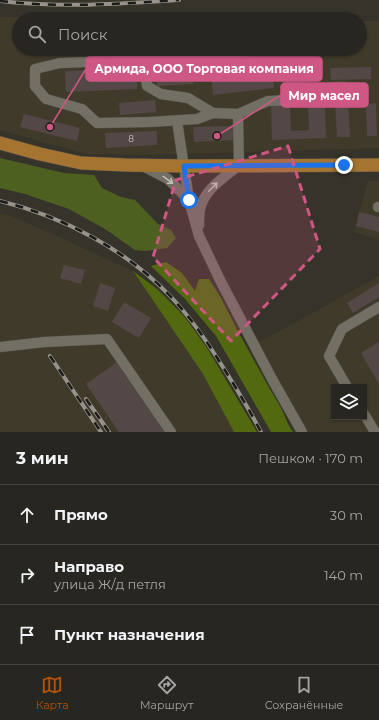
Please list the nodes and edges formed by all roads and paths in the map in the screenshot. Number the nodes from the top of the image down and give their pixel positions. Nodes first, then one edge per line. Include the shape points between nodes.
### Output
1 (197, 56) edge
2 (144, 60) junction
3 (326, 99) dead end
4 (213, 113) junction
5 (238, 114) junction
6 (177, 121) junction
7 (0, 143) edge
8 (240, 165) junction
9 (379, 165) edge
10 (143, 166) junction
11 (184, 166) junction
12 (189, 200) junction
13 (199, 236) junction
14 (379, 307) edge
15 (0, 347) edge
16 (345, 384) edge
17 (367, 419) edge
18 (171, 432) edge
19 (302, 432) edge
20 (375, 432) edge

1 - 2 lane
2 - 4 lane via 147,86 161,94 188,98
2 - 6 lane via 54,64 34,69 35,86 46,99 82,109 97,123
3 - 5 lane via 268,101
4 - 5 lane
4 - 6 lane via 197,120
5 - 8 lane
6 - 11 lane
7 - 10 main road via 81,163
8 - 9 main road
8 - 11 main road
13 -> 8 lane via 200,210 205,196 215,184
10 - 11 main road
10 -> 12 lane via 168,179
11 - 12 lane
12 - 13 lane
13 - 19 lane via 235,310
14 - 16 lane via 342,329 329,356
15 - 18 lane via 107,339
17 - 20 lane

